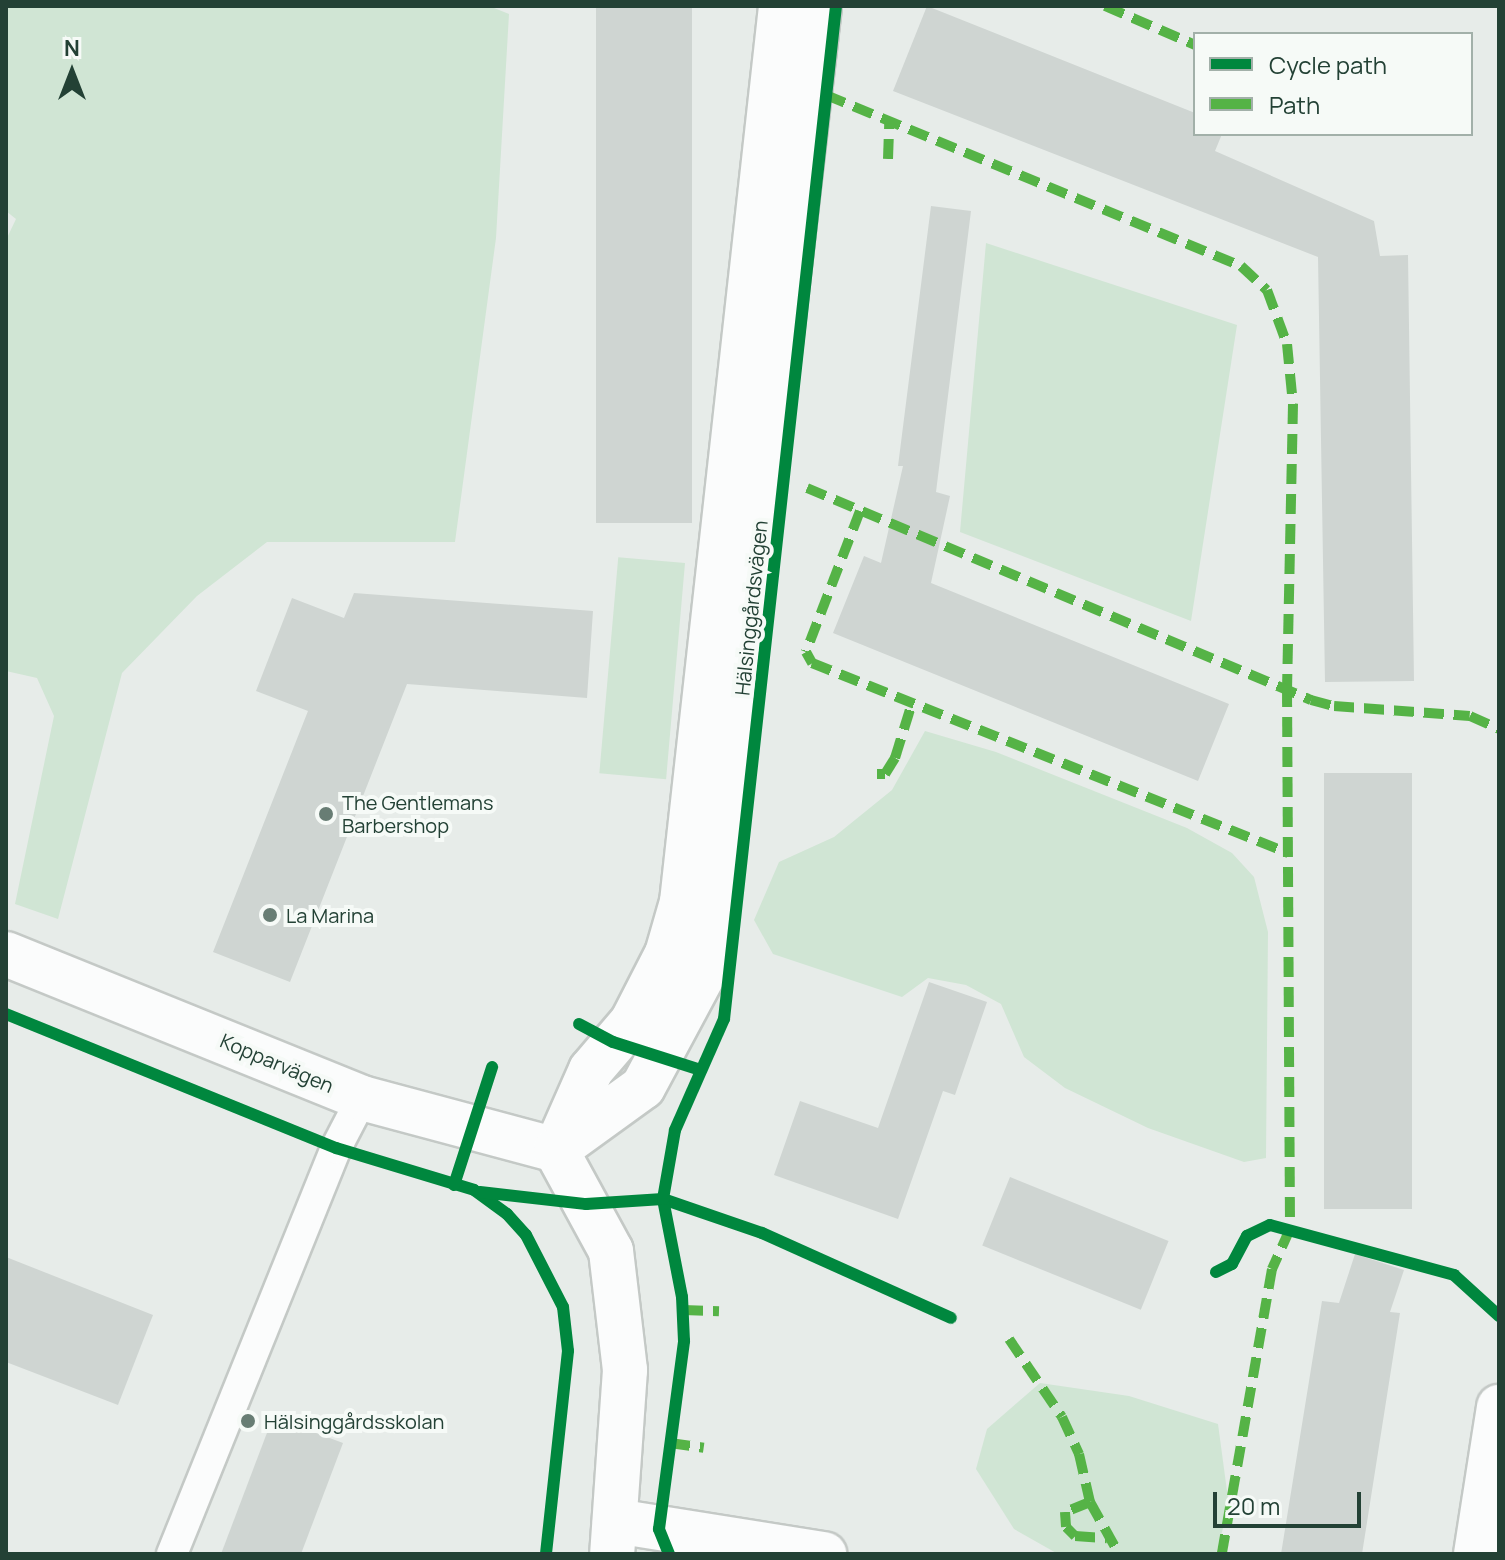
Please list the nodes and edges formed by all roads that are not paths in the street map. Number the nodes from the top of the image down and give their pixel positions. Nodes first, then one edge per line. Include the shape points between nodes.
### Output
1 (781, 6) edge
2 (819, 6) edge
3 (6, 954) edge
4 (362, 1098) junction
5 (556, 1150) junction
6 (1499, 1407) edge
7 (613, 1538) edge
8 (172, 1554) edge
9 (824, 1554) edge
10 (1476, 1554) edge

1 - 5 street, Hälsinggårdsvägen via 682,902 667,954 632,1022 591,1070
2 - 5 street, Hälsinggårdsvägen via 708,966 643,1087
3 - 4 street, Kopparvägen
4 - 5 street, Kopparvägen
4 - 8 lane via 323,1177
5 - 7 street via 611,1251 625,1370
6 - 10 street
7 - 9 street

